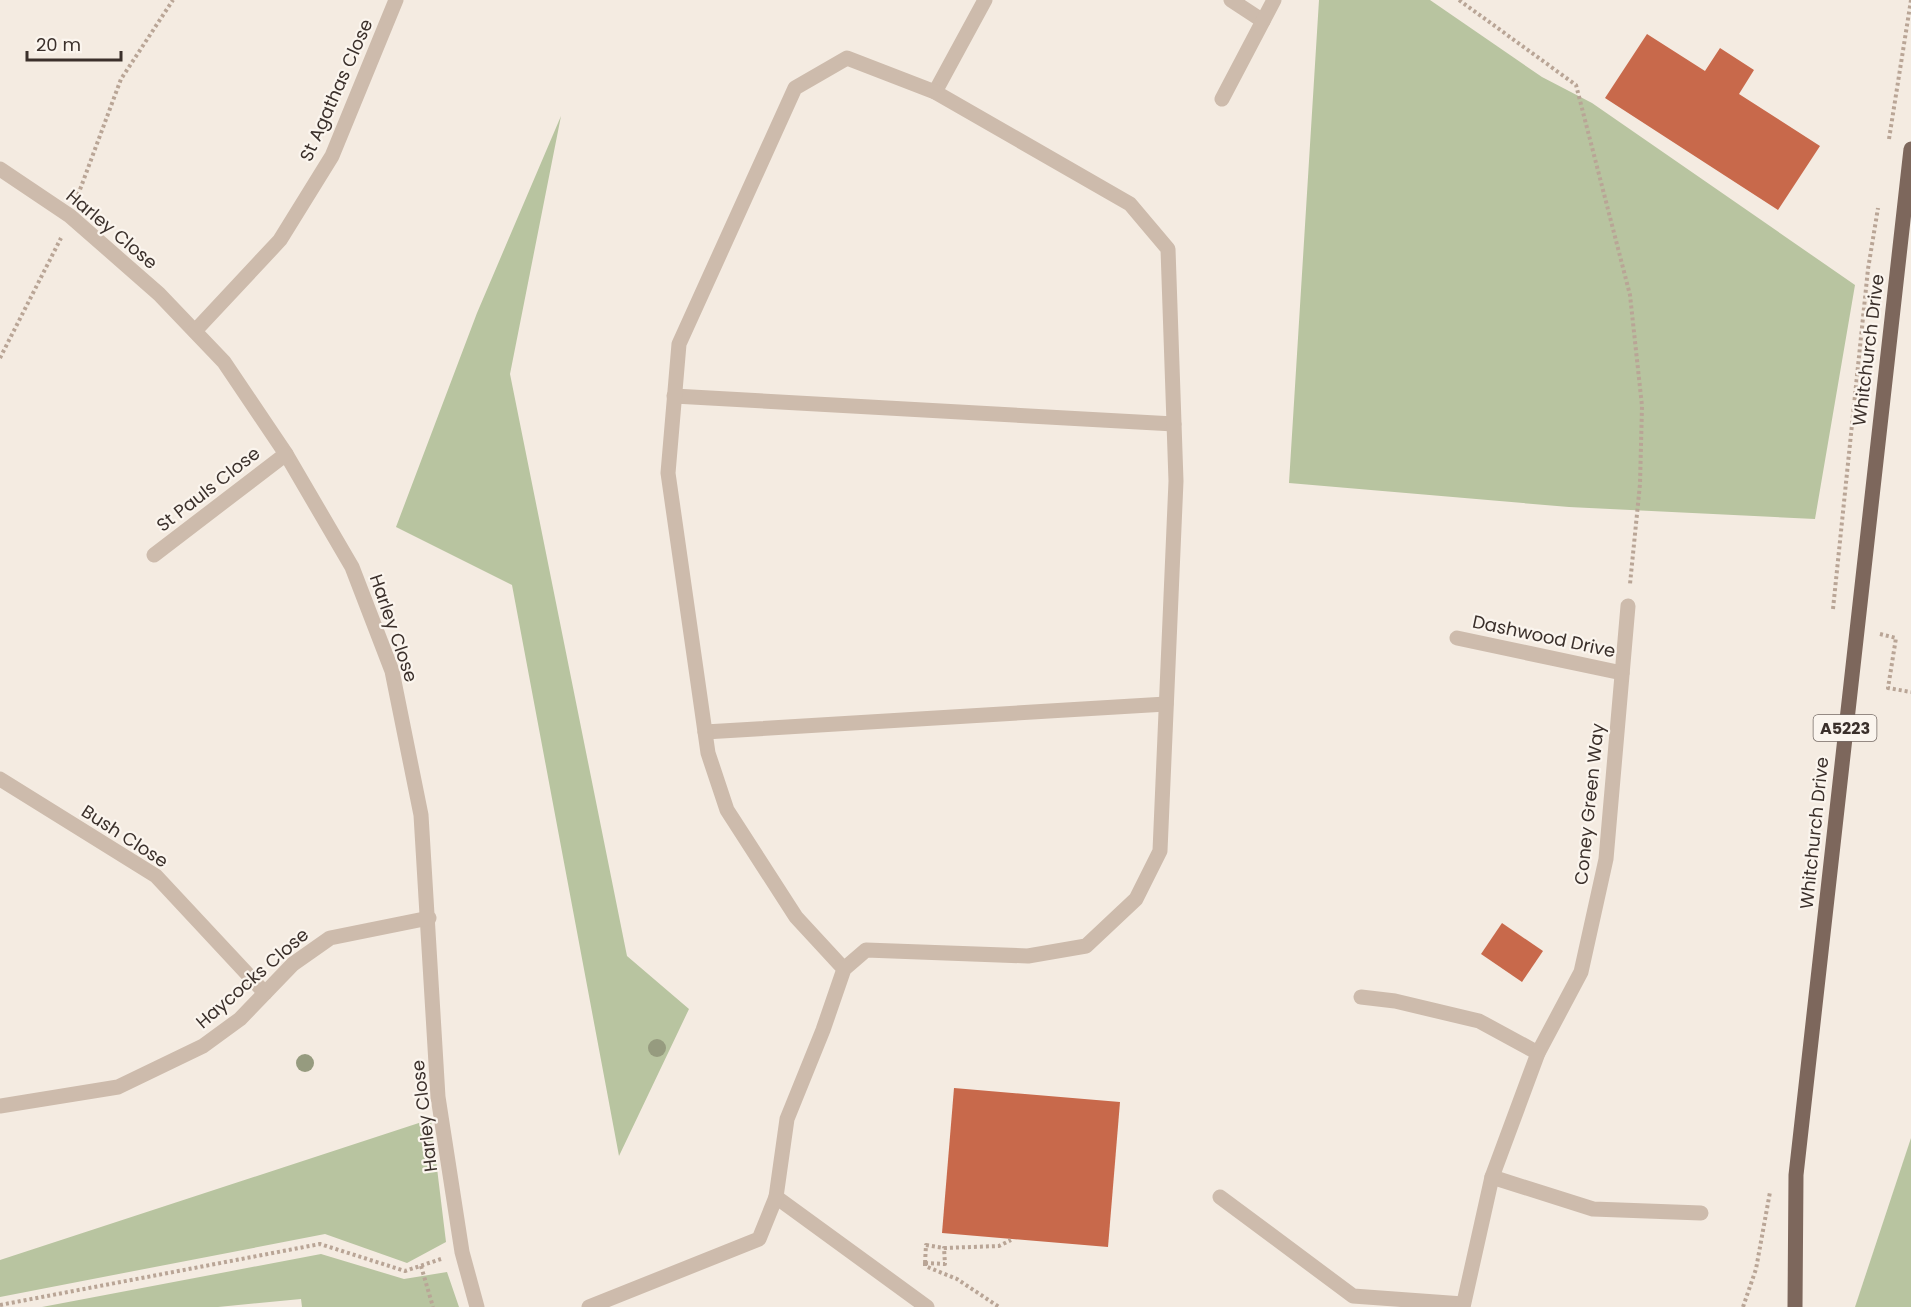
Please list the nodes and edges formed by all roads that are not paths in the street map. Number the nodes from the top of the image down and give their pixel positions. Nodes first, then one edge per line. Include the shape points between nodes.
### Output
1 (396, 0) edge
2 (985, 0) edge
3 (1231, 0) edge
4 (1274, 0) edge
5 (1263, 21) junction
6 (934, 92) junction
7 (1222, 99) dead end
8 (1911, 149) edge
9 (0, 169) edge
10 (195, 331) junction
11 (674, 396) junction
12 (1174, 424) junction
13 (286, 454) junction
14 (154, 555) dead end
15 (1628, 606) road end
16 (1457, 638) dead end
17 (1622, 673) junction
18 (1166, 704) junction
19 (705, 732) junction
20 (0, 779) edge
21 (429, 918) junction
22 (844, 969) junction
23 (265, 993) junction
24 (1361, 997) dead end
25 (1538, 1053) junction
26 (0, 1106) edge
27 (1492, 1177) junction
28 (776, 1197) junction
29 (1220, 1197) dead end
30 (1701, 1213) dead end
31 (1463, 1306) edge
32 (477, 1307) edge
33 (589, 1307) edge
34 (927, 1307) edge
35 (1796, 1307) edge

1 - 10 street, St Agathas Close via 332,156 280,240
2 - 6 street
3 - 5 street
4 - 5 street
5 - 7 street
6 - 11 street via 847,58 795,88 679,344
6 - 12 street via 1130,204 1168,249
8 - 35 main road, Whitchurch Drive / A5223 via 1796,1175
9 - 10 street, Harley Close via 70,216
10 - 13 street, Harley Close via 224,362
11 - 12 street
11 - 19 street via 668,473
12 - 18 street via 1176,481
13 - 14 street, St Pauls Close
13 - 21 street, Harley Close via 352,567 392,671 421,815
15 - 17 street, Coney Green Way
16 - 17 street, Dashwood Drive
17 - 25 street, Coney Green Way via 1606,860 1584,960
18 - 19 street
18 - 22 street via 1160,851 1136,899 1086,945 1028,956 866,950
19 - 22 street via 727,810 796,917
20 - 23 street, Bush Close via 156,876
21 - 23 street, Haycocks Close via 330,938 293,964
21 - 32 street, Harley Close via 438,1097 462,1252
22 - 28 street via 787,1119
23 - 26 street, Haycocks Close via 240,1019 203,1046 118,1087
24 - 25 street via 1395,1001 1479,1022
25 - 27 street, Coney Green Way
27 - 30 street via 1593,1209
27 - 31 street, Coney Green Way
28 - 33 street via 759,1239
28 - 34 street
29 - 31 street via 1353,1296

